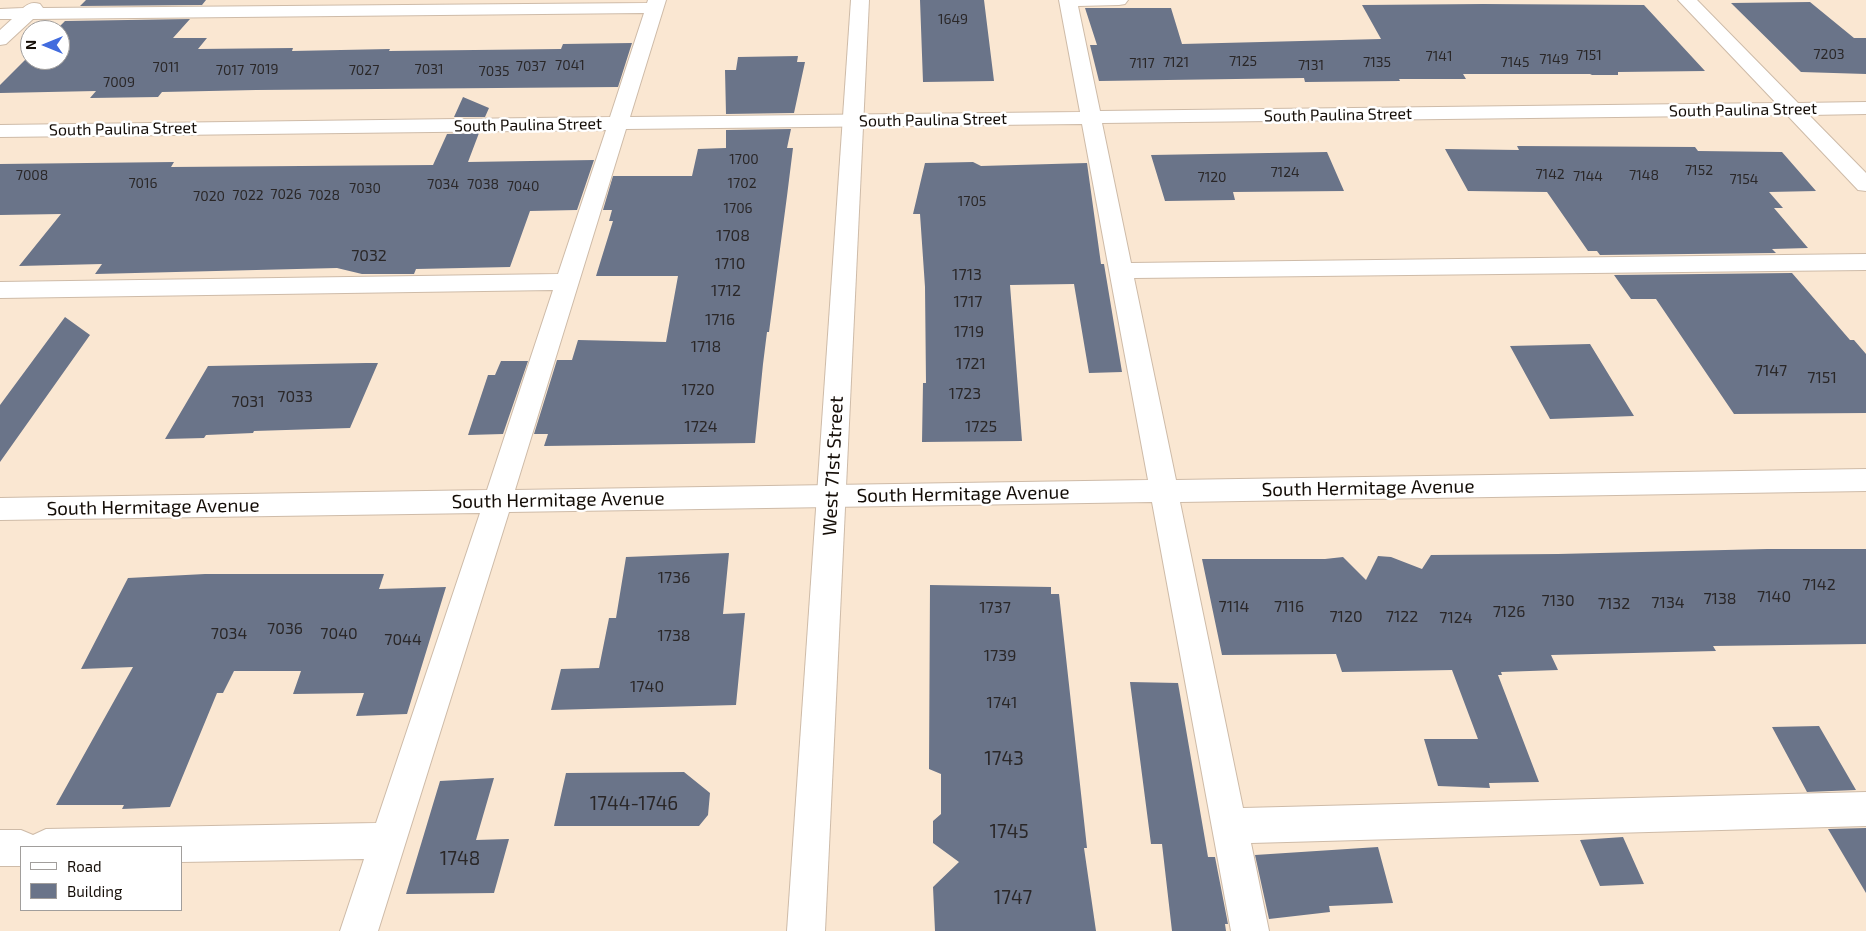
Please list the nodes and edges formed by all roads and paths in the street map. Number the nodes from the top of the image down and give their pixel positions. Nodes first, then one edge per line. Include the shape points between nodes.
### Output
1 (42, 0) edge
2 (860, 0) edge
3 (1068, 0) edge
4 (1119, 0) edge
5 (1687, 0) edge
6 (655, 4) edge
7 (0, 14) edge
8 (28, 14) junction
9 (0, 40) edge
10 (1866, 108) edge
11 (1792, 109) junction
12 (1091, 118) junction
13 (853, 121) junction
14 (617, 124) junction
15 (0, 131) edge
16 (1866, 186) edge
17 (1866, 262) edge
18 (1121, 271) junction
19 (567, 282) junction
20 (0, 290) edge
21 (1866, 480) edge
22 (1164, 491) junction
23 (831, 496) junction
24 (498, 501) junction
25 (0, 509) edge
26 (1866, 809) edge
27 (1229, 826) junction
28 (387, 841) junction
29 (103, 846) edge
30 (0, 848) edge
31 (20, 848) edge
32 (359, 931) edge
33 (806, 931) edge
34 (1250, 931) edge

1 - 8 street
2 - 13 street, West 71st Street
3 - 4 street
3 - 12 street
5 - 11 street
6 - 8 street
6 - 14 street
7 - 8 street
8 - 9 street
10 - 11 street, South Paulina Street
11 - 12 street, South Paulina Street
11 - 16 street
12 - 13 street, South Paulina Street
12 - 18 street
13 - 14 street, South Paulina Street
13 - 23 street, West 71st Street
14 - 15 street, South Paulina Street
14 - 19 street
17 - 18 street
18 - 22 street
19 - 20 street
19 - 24 street
21 - 22 street, South Hermitage Avenue
22 - 23 street, South Hermitage Avenue
22 - 27 street
23 - 24 street, South Hermitage Avenue
23 - 33 street, West 71st Street
24 - 25 street, South Hermitage Avenue
24 - 28 street
26 - 27 street
27 - 34 street
28 - 29 street
28 - 32 street
30 - 31 street

